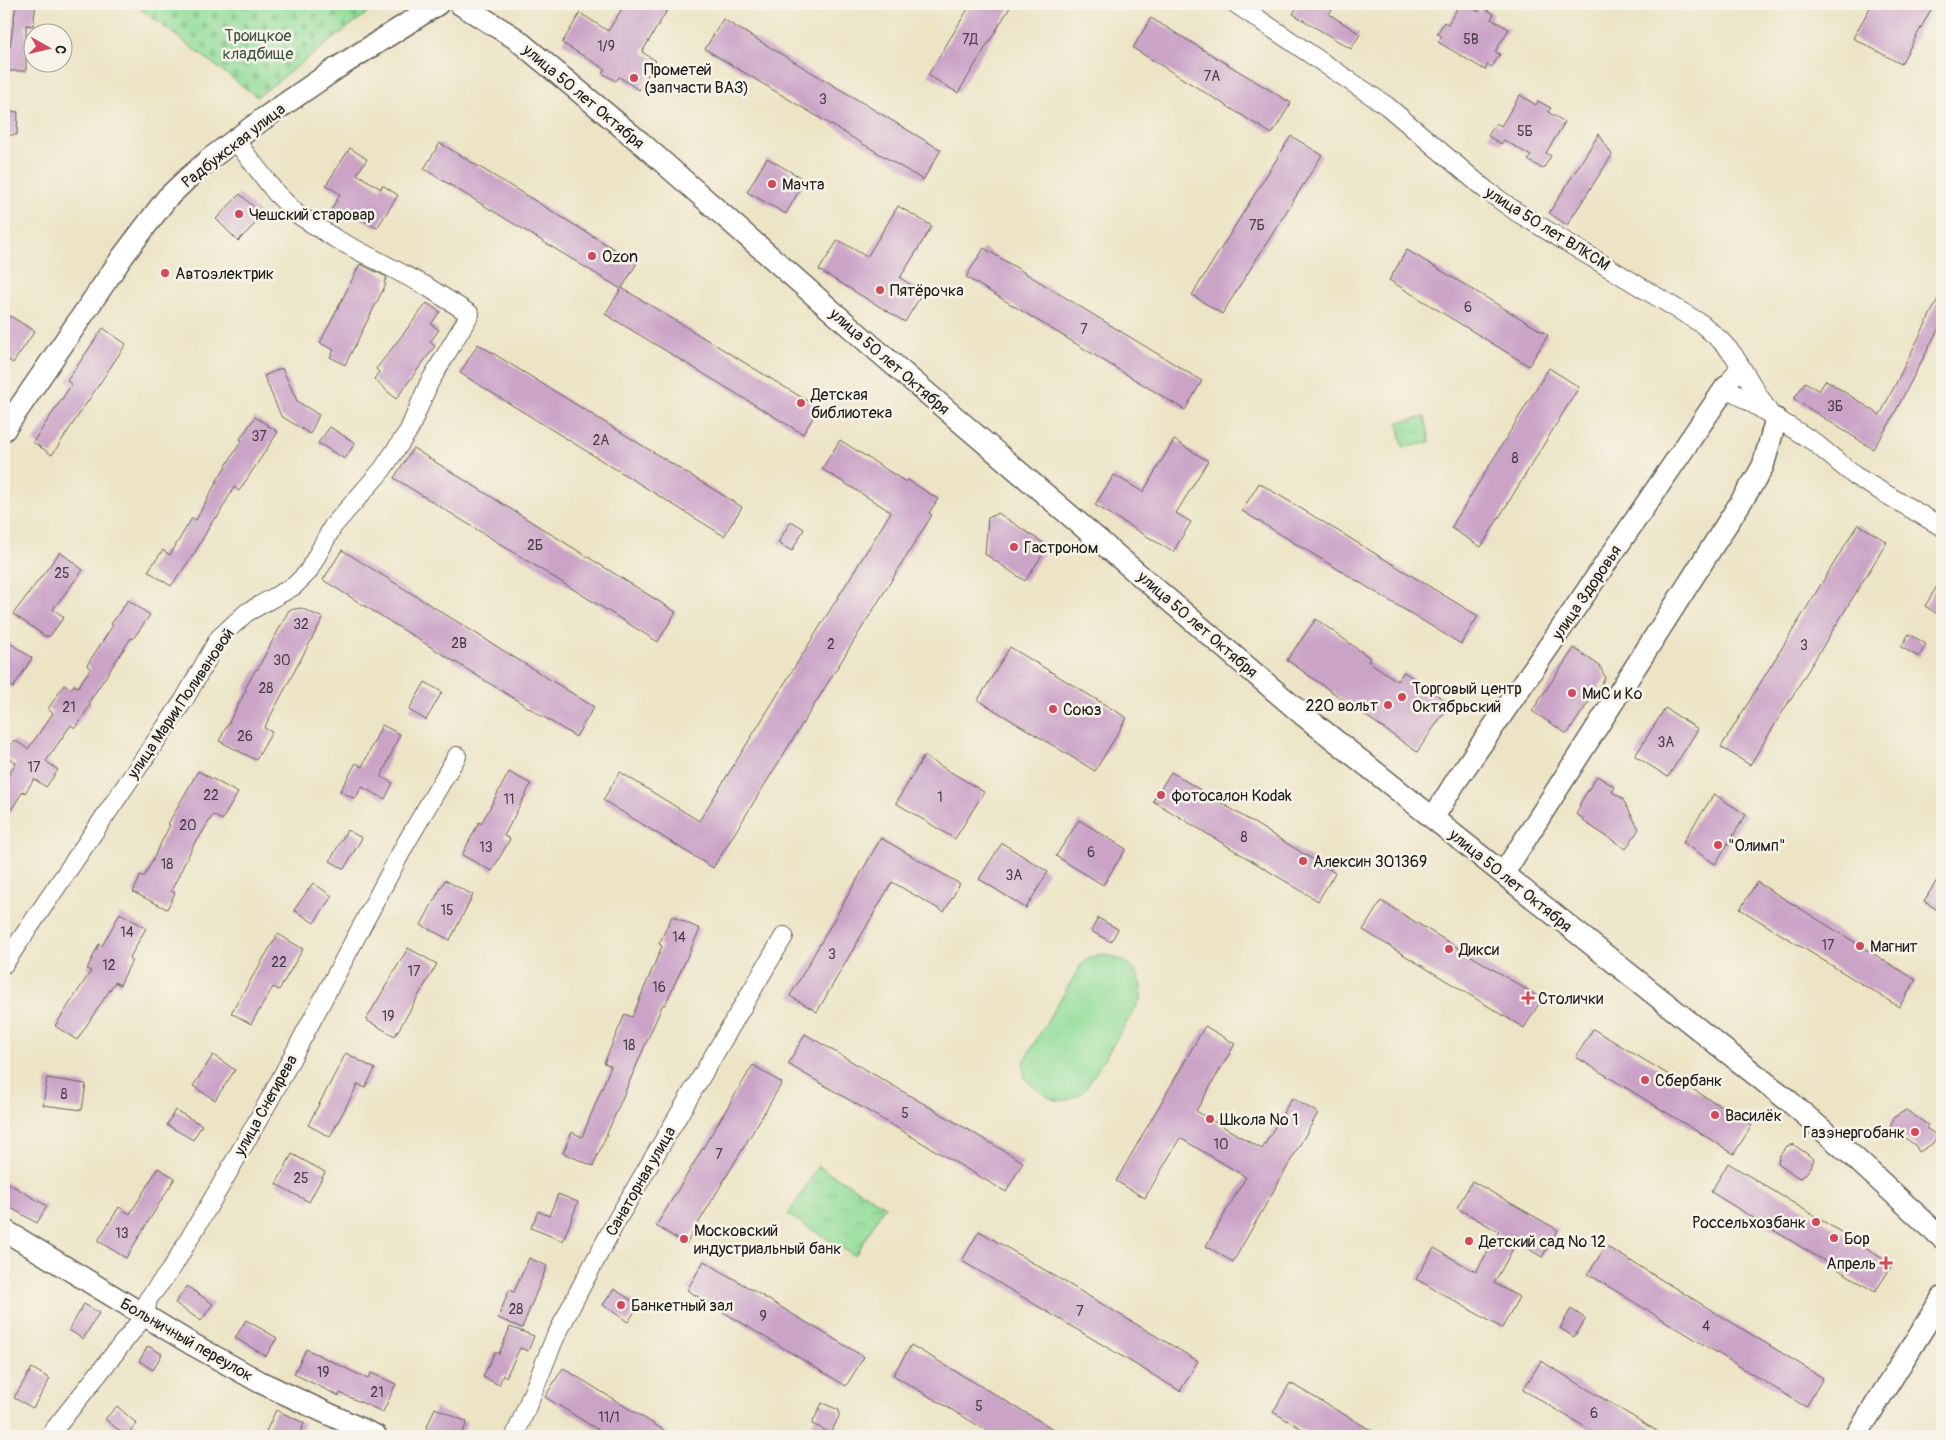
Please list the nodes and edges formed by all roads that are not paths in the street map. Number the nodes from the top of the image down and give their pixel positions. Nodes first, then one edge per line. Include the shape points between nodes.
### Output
1 (438, 4) edge
2 (460, 4) edge
3 (1236, 4) edge
4 (235, 140) junction
5 (1740, 366) junction
6 (1726, 387) junction
7 (1773, 417) junction
8 (4, 430) edge
9 (1942, 527) edge
10 (457, 756) dead end
11 (1433, 818) junction
12 (1503, 874) junction
13 (784, 936) dead end
14 (4, 964) edge
15 (4, 1230) edge
16 (1942, 1238) edge
17 (1942, 1298) edge
18 (144, 1315) junction
19 (49, 1436) edge
20 (376, 1436) edge
21 (515, 1436) edge
22 (1856, 1436) edge

1 - 4 street, Радбужская улица via 337,68
2 - 11 street, улица 50 лет Октября via 514,38 640,142 873,347 1302,714
3 - 5 street, улица 50 лет ВЛКСМ via 1387,106 1515,211 1702,324 1721,341
4 - 8 street, Радбужская улица via 187,179 149,221
4 - 14 street, улица Марии Поливановой via 276,193 297,214 470,314 429,383 410,430 382,470 333,526 308,572 286,591 246,613 219,638 184,700
5 - 6 street, улица Здоровья
5 - 7 street, улица 50 лет ВЛКСМ
6 - 7 street, улица 50 лет ВЛКСМ
6 - 11 street, улица Здоровья
7 - 9 street, улица 50 лет ВЛКСМ via 1827,450 1856,476
7 - 12 street via 1763,466 1755,480
10 - 18 street, улица Снегирева via 406,843 221,1185 172,1268 148,1299
11 - 12 street, улица 50 лет Октября
12 - 16 street, улица 50 лет Октября via 1790,1102
13 - 21 street, Санаторная улица via 618,1218 554,1340
15 - 18 street, Больничный переулок
17 - 22 street
18 - 19 street, улица Снегирева
18 - 20 street, Больничный переулок via 260,1382

